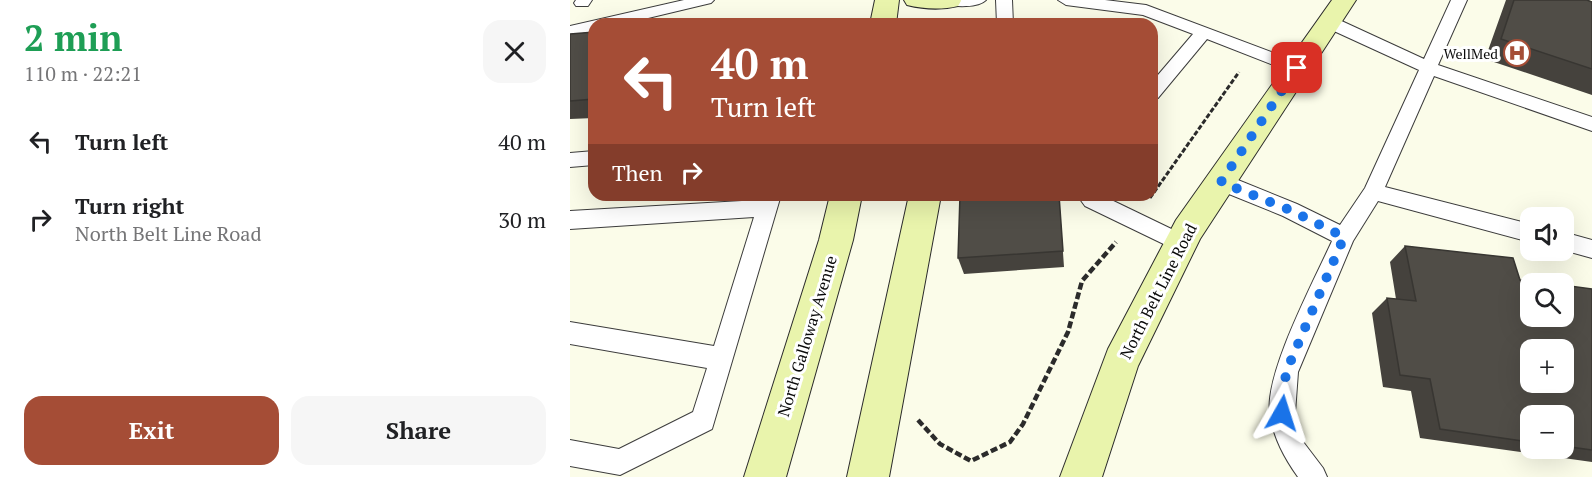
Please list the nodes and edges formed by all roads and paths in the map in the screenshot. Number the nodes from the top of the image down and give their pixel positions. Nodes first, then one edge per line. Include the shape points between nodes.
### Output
1 (706, 0) edge
2 (887, 0) edge
3 (916, 0) edge
4 (978, 0) edge
5 (1004, 0) edge
6 (1066, 0) edge
7 (1344, 0) edge
8 (1459, 0) edge
9 (948, 8) edge
10 (627, 18) edge
11 (884, 18) edge
12 (1005, 18) edge
13 (1329, 22) junction
14 (588, 27) edge
15 (570, 31) edge
16 (1204, 32) junction
17 (1253, 51) junction
18 (1297, 68) junction
19 (1429, 68) junction
20 (1158, 87) edge
21 (1592, 124) edge
22 (588, 158) edge
23 (570, 160) edge
24 (1221, 182) junction
25 (1158, 187) edge
26 (1373, 192) junction
27 (845, 201) edge
28 (924, 201) edge
29 (1094, 201) edge
30 (1148, 201) edge
31 (769, 202) edge
32 (570, 220) edge
33 (1134, 221) junction
34 (1520, 230) edge
35 (1344, 237) junction
36 (1181, 243) junction
37 (1574, 244) edge
38 (1592, 249) edge
39 (570, 333) edge
40 (722, 359) junction
41 (901, 403) junction
42 (570, 453) edge
43 (765, 477) edge
44 (868, 477) edge
45 (888, 477) edge
46 (1081, 477) edge
47 (1314, 477) edge

1 - 10 lane
2 - 11 main road
3 - 9 main road
4 - 9 lane
5 - 12 lane
6 - 16 lane via 1146,10
7 - 13 main road, North Belt Line Road
8 - 19 lane
13 - 18 main road, North Belt Line Road
13 - 19 lane
14 - 15 lane
16 - 17 lane
16 - 20 lane
17 - 18 lane
17 - 25 path
18 - 24 main road, North Belt Line Road
19 - 21 lane
19 - 26 lane
22 - 23 lane
24 - 35 lane
24 - 36 main road, North Belt Line Road
26 - 34 lane
26 - 35 lane
27 - 43 main road, North Galloway Avenue
28 - 41 main road
29 - 33 lane
30 - 33 path
31 - 32 lane
31 - 40 lane
33 - 36 lane
33 - 41 path via 1082,281 1068,332 1023,424 1010,442 971,461 940,444
35 - 47 lane via 1286,372 1282,413 1294,450
36 - 46 main road, North Belt Line Road via 1121,362
37 - 38 lane
39 - 40 lane
40 - 42 lane via 703,420 620,462
41 - 44 main road
41 - 45 main road

